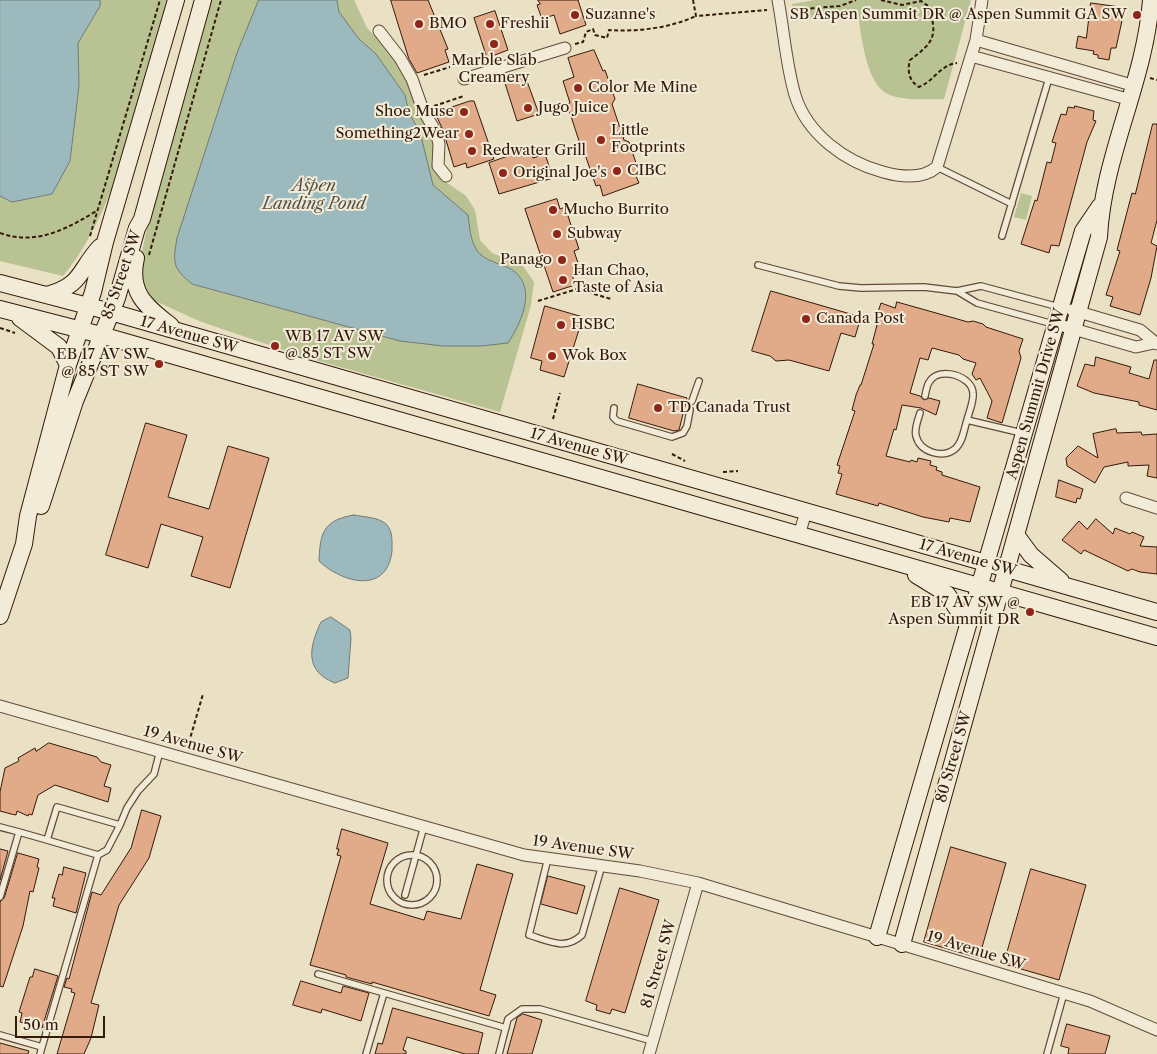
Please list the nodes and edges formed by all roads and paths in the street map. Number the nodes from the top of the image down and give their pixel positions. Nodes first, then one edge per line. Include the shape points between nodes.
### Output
1 (160, 0) edge
2 (176, 0) edge
3 (203, 0) edge
4 (221, 0) edge
5 (693, 0) edge
6 (778, 0) edge
7 (856, 0) edge
8 (881, 0) edge
9 (982, 0) edge
10 (1151, 0) edge
11 (791, 10) dead end
12 (772, 11) dead end
13 (696, 16) junction
14 (379, 31) dead end
15 (976, 40) junction
16 (571, 46) joint
17 (971, 56) junction
18 (957, 63) dead end
19 (1053, 63) junction
20 (450, 67) dead end
21 (1049, 78) junction
22 (412, 79) junction
23 (464, 79) dead end
24 (1157, 80) edge
25 (1138, 88) junction
26 (464, 96) dead end
27 (422, 110) junction
28 (937, 167) junction
29 (446, 176) dead end
30 (1012, 204) junction
31 (1101, 204) junction
32 (98, 210) junction
33 (142, 219) junction
34 (0, 233) edge
35 (1002, 236) dead end
36 (97, 240) junction
37 (149, 256) dead end
38 (758, 265) dead end
39 (0, 283) edge
40 (957, 290) junction
41 (47, 295) junction
42 (611, 298) dead end
43 (538, 301) dead end
44 (88, 306) junction
45 (1061, 307) junction
46 (6, 310) edge
47 (111, 312) junction
48 (1079, 312) junction
49 (1056, 324) junction
50 (80, 330) junction
51 (1074, 330) junction
52 (180, 332) junction
53 (101, 335) junction
54 (1156, 340) edge
55 (68, 366) junction
56 (340, 379) junction
57 (699, 381) dead end
58 (560, 393) dead end
59 (925, 396) dead end
60 (692, 401) dead end
61 (334, 402) junction
62 (614, 408) dead end
63 (690, 410) dead end
64 (920, 413) dead end
65 (553, 420) dead end
66 (967, 420) junction
67 (515, 429) junction
68 (1024, 434) junction
69 (509, 452) junction
70 (1126, 498) dead end
71 (1157, 508) edge
72 (806, 512) junction
73 (799, 535) junction
74 (1017, 536) junction
75 (24, 544) junction
76 (985, 564) junction
77 (901, 566) junction
78 (1007, 570) junction
79 (979, 587) junction
80 (1069, 587) junction
81 (1001, 593) junction
82 (1157, 612) edge
83 (0, 616) edge
84 (968, 625) junction
85 (1157, 638) edge
86 (203, 694) dead end
87 (0, 706) edge
88 (160, 752) junction
89 (184, 758) junction
90 (917, 800) junction
91 (941, 805) junction
92 (120, 825) junction
93 (424, 826) junction
94 (0, 827) edge
95 (19, 832) junction
96 (47, 840) junction
97 (98, 855) junction
98 (416, 856) junction
99 (548, 858) junction
100 (602, 866) junction
101 (698, 883) junction
102 (405, 895) dead end
103 (0, 897) edge
104 (877, 937) junction
105 (902, 944) junction
106 (318, 974) dead end
107 (384, 993) junction
108 (1064, 993) junction
109 (506, 1028) junction
110 (1157, 1030) edge
111 (0, 1035) edge
112 (652, 1042) junction
113 (42, 1047) junction
114 (40, 1054) edge
115 (366, 1054) edge
116 (499, 1054) edge
117 (649, 1054) edge
118 (1047, 1054) edge

1 - 32 path
2 - 36 main road, 85 Street SW
3 - 33 main road, 85 Street SW
4 - 37 path
5 - 13 path
6 - 28 street via 795,96 812,128 833,149 863,167 900,177 929,174
7 - 11 path via 840,6
8 - 18 path via 902,5 921,1 931,13 931,41 927,48 910,60 909,76 913,83 919,87 942,68
9 - 15 street
10 - 25 main road, Aspen Summit Drive SW
12 - 13 path
13 - 16 path via 654,28 627,32 609,30 607,38 595,35 593,29 586,32 583,42
14 - 22 street
15 - 17 street
15 - 19 street
16 - 23 street
17 - 21 street
17 - 28 street
19 - 21 street
19 - 25 street
20 - 22 path
21 - 25 street
21 - 30 lane
22 - 27 street
24 - 25 path
25 - 31 main road, Aspen Summit Drive SW
26 - 27 path
27 - 29 street via 436,132 438,166
28 - 30 lane
30 - 35 lane
31 - 45 main road, Aspen Summit Drive SW via 1083,231
31 - 48 main road, Aspen Summit Drive SW via 1099,237
32 - 34 path via 57,233 27,239
32 - 36 path
33 - 47 main road, 85 Street SW
33 - 52 main road via 133,270 135,284 149,309
36 - 41 main road via 75,282 66,290
36 - 44 main road, 85 Street SW
38 - 40 lane via 839,286
39 - 41 main road, 17 Avenue SW
40 - 45 lane via 981,286
40 - 49 lane via 976,303
41 - 44 main road, 17 Avenue SW
42 - 43 path via 577,289
44 - 47 main road, 17 Avenue SW
44 - 50 main road, 85 Street SW
45 - 48 street
45 - 49 main road, Aspen Summit Drive SW
46 - 50 main road, 17 Avenue SW
46 - 55 main road via 59,347
47 - 52 main road, 17 Avenue SW
47 - 53 main road, 85 Street SW
48 - 51 main road, Aspen Summit Drive SW
48 - 54 street via 1140,330
49 - 51 street
49 - 68 main road, Aspen Summit Drive SW
50 - 53 main road, 17 Avenue SW
50 - 55 main road, 85 Street SW
51 - 54 street via 1136,347
51 - 74 main road, Aspen Summit Drive SW
52 - 56 main road, 17 Avenue SW
53 - 61 main road, 17 Avenue SW
53 - 75 main road, 85 Street SW via 75,401 37,519
55 - 75 main road, 85 Street SW via 28,516
56 - 61 main road
56 - 67 main road, 17 Avenue SW
57 - 60 lane
58 - 65 path
59 - 66 lane via 929,381 936,376 946,373 962,378 974,393
61 - 69 main road, 17 Avenue SW
62 - 63 lane via 613,417 617,421 672,437 683,434
64 - 66 lane via 916,435 921,445 932,453 946,453 956,448
66 - 68 lane
67 - 69 main road
67 - 72 main road, 17 Avenue SW
68 - 76 main road, Aspen Summit Drive SW
69 - 73 main road, 17 Avenue SW
70 - 71 street
72 - 73 street
72 - 76 main road, 17 Avenue SW
73 - 77 main road, 17 Avenue SW
74 - 78 main road, Aspen Summit Drive SW
74 - 80 main road via 1043,567
75 - 83 main road, 85 Street SW
76 - 78 main road, 17 Avenue SW
76 - 79 main road, Aspen Summit Drive SW
77 - 79 main road, 17 Avenue SW
77 - 84 main road via 947,594
78 - 80 main road, 17 Avenue SW
78 - 81 main road, 80 Street SW
79 - 81 main road, 17 Avenue SW
79 - 84 main road, 80 Street SW
80 - 82 main road, 17 Avenue SW
81 - 85 main road, 17 Avenue SW
81 - 91 main road, 80 Street SW
84 - 90 main road, 80 Street SW
86 - 89 path
87 - 88 street, 19 Avenue SW
88 - 89 street, 19 Avenue SW
88 - 92 lane via 154,774 138,791
89 - 93 street, 19 Avenue SW
90 - 91 main road
90 - 104 main road, 80 Street SW
91 - 105 main road, 80 Street SW
92 - 96 lane via 57,807
92 - 97 lane via 107,850
93 - 98 lane
93 - 99 street, 19 Avenue SW via 524,855
94 - 95 lane
95 - 96 lane
95 - 103 lane
96 - 97 lane
97 - 113 lane
98 - 98 lane via 393,864 387,880 392,895 406,905 422,903 436,886 434,870 424,858
98 - 102 lane
99 - 100 street, 19 Avenue SW
99 - 100 lane via 529,935 563,946 575,942 582,935
100 - 101 street, 19 Avenue SW
101 - 104 street, 19 Avenue SW
101 - 112 street, 81 Street SW
104 - 105 street, 19 Avenue SW
105 - 108 street, 19 Avenue SW
106 - 107 lane
107 - 109 lane
107 - 115 lane
108 - 110 street, 19 Avenue SW
108 - 118 lane
109 - 112 lane via 508,1018 522,1009 540,1009
109 - 116 lane
111 - 113 lane
112 - 117 street, 81 Street SW
113 - 114 lane

